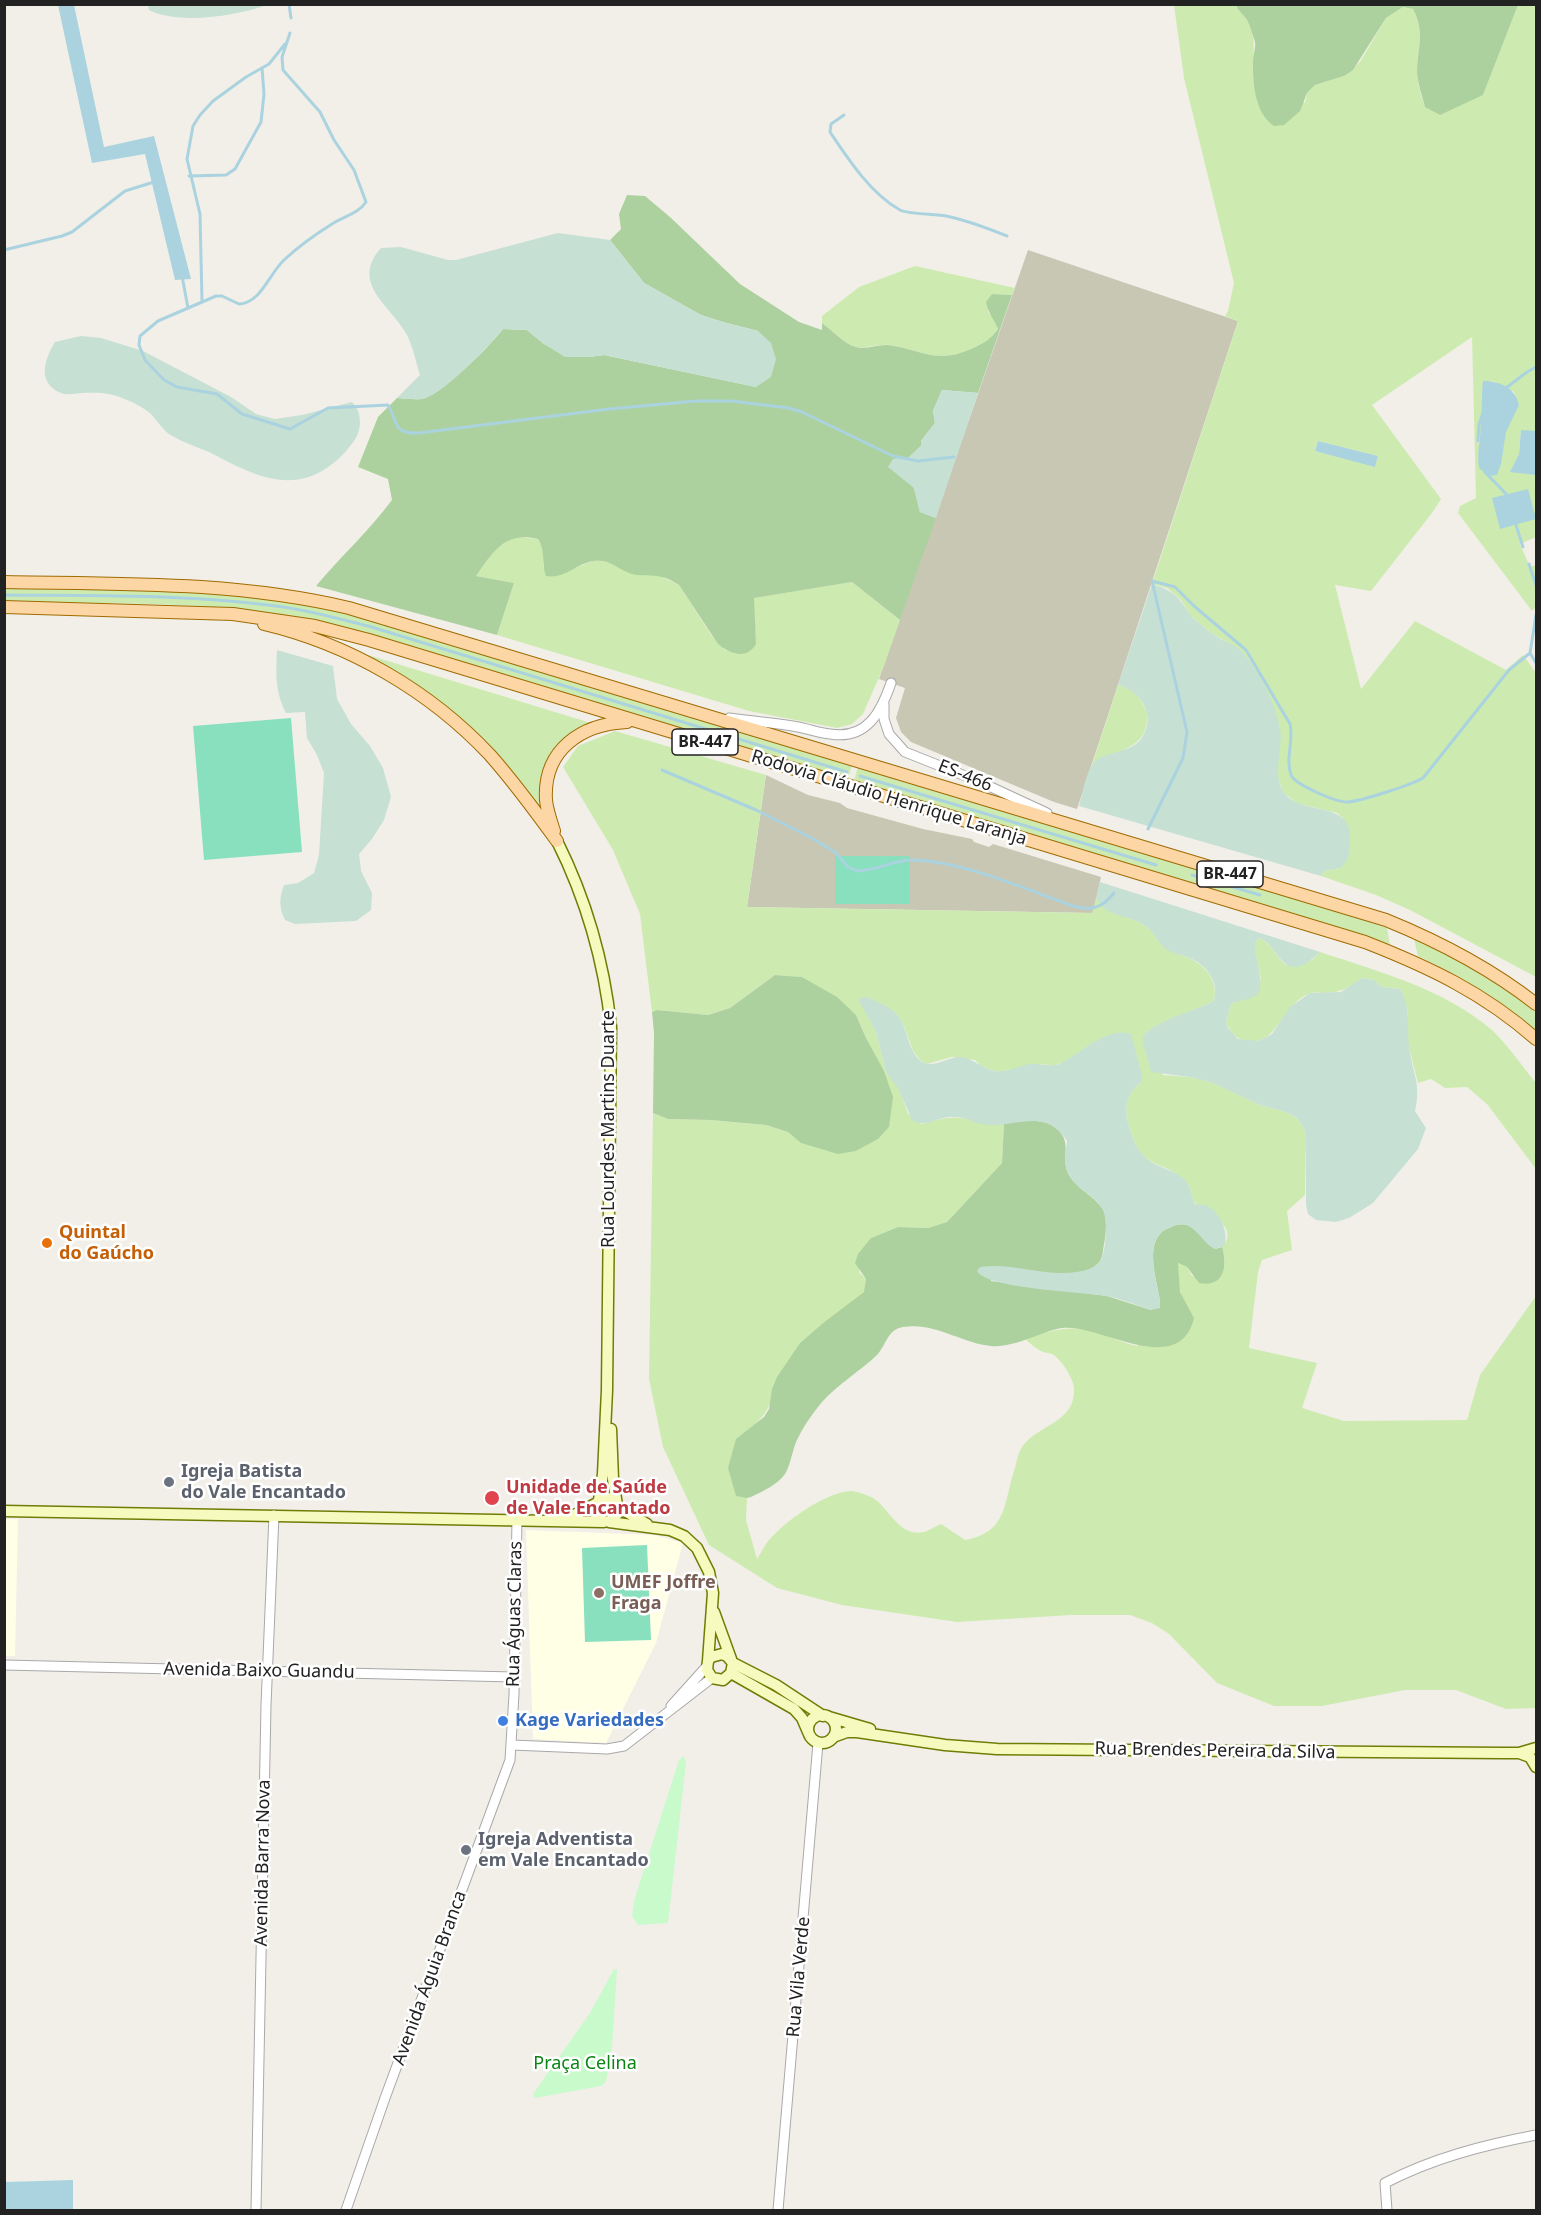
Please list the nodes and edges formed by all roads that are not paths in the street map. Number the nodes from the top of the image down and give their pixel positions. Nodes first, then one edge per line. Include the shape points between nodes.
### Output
1 (4, 582) edge
2 (4, 608) edge
3 (178, 611) junction
4 (891, 683) dead end
5 (884, 704) junction
6 (706, 715) junction
7 (638, 722) junction
8 (1074, 826) junction
9 (557, 841) junction
10 (1536, 1004) edge
11 (1536, 1039) edge
12 (607, 1390) junction
13 (597, 1502) junction
14 (617, 1505) junction
15 (4, 1511) edge
16 (274, 1515) junction
17 (517, 1519) junction
18 (553, 1520) junction
19 (606, 1522) junction
20 (659, 1528) junction
21 (713, 1609) junction
22 (707, 1663) junction
23 (4, 1665) edge
24 (732, 1665) junction
25 (267, 1671) junction
26 (514, 1677) junction
27 (710, 1681) junction
28 (826, 1716) junction
29 (662, 1717) junction
30 (808, 1732) junction
31 (893, 1736) junction
32 (834, 1737) junction
33 (818, 1743) junction
34 (512, 1745) junction
35 (1536, 1748) edge
36 (1520, 1753) junction
37 (1536, 1767) edge
38 (1536, 2135) edge
39 (256, 2211) edge
40 (346, 2211) edge
41 (778, 2211) edge
42 (1387, 2211) edge

1 - 6 main road, Rodovia Cláudio Henrique Laranja / BR-447 via 207,586 293,596 367,613
2 - 3 main road, Rodovia Cláudio Henrique Laranja / BR-447
3 - 7 main road, Rodovia Cláudio Henrique Laranja / BR-447 via 261,617 324,628
3 - 9 main road via 248,620 292,632 357,658 398,681 436,707 488,753
4 - 5 street, ES-466
5 - 6 street, ES-466 via 865,727 836,735
5 - 8 street, ES-466 via 885,727 905,752
6 - 8 main road, Rodovia Cláudio Henrique Laranja / BR-447
7 - 9 main road via 593,727 570,741 558,755 549,773 546,792
7 - 11 main road, Rodovia Cláudio Henrique Laranja / BR-447 via 1392,952 1487,1000
8 - 10 main road, Rodovia Cláudio Henrique Laranja / BR-447 via 1386,920 1480,965
9 - 12 main road, Rua Lourdes Martins Duarte via 594,931 611,1027
12 - 13 main road, Rua Lourdes Martins Duarte via 603,1474
12 - 14 main road, Rua Lourdes Martins Duarte
13 - 14 main road via 608,1498
13 - 18 main road
13 - 19 main road via 596,1517
14 - 19 main road via 616,1516
14 - 20 main road via 645,1524
15 - 16 main road
16 - 17 main road
16 - 25 street, Avenida Barra Nova
17 - 18 main road
17 - 26 street, Rua Águas Claras
18 - 19 main road
19 - 20 main road
20 - 21 main road via 684,1536 697,1548 709,1572
21 - 22 main road
21 - 24 main road
22 - 24 main road via 716,1654 727,1656
22 - 27 main road
22 - 29 street
23 - 25 street, Avenida Baixo Guandu
24 - 27 main road via 723,1680
24 - 28 main road, Rua Brendes Pereira da Silva via 776,1685
24 - 30 main road via 794,1709
25 - 26 street, Avenida Baixo Guandu
25 - 39 street, Avenida Barra Nova
26 - 34 street, Rua Águas Claras
27 - 29 street
28 - 30 main road via 812,1720
28 - 31 main road, Rua Brendes Pereira da Silva
28 - 32 main road via 836,1726
29 - 34 street via 624,1746 606,1749
30 - 33 main road
31 - 32 main road, Rua Brendes Pereira da Silva via 852,1731
31 - 36 main road, Rua Brendes Pereira da Silva via 997,1749
32 - 33 main road
33 - 41 street, Rua Vila Verde
34 - 40 street, Avenida Águia Branca via 506,1771
35 - 36 main road, Rua Brendes Pereira da Silva
36 - 37 main road via 1530,1757
38 - 42 street via 1481,2146 1385,2183

